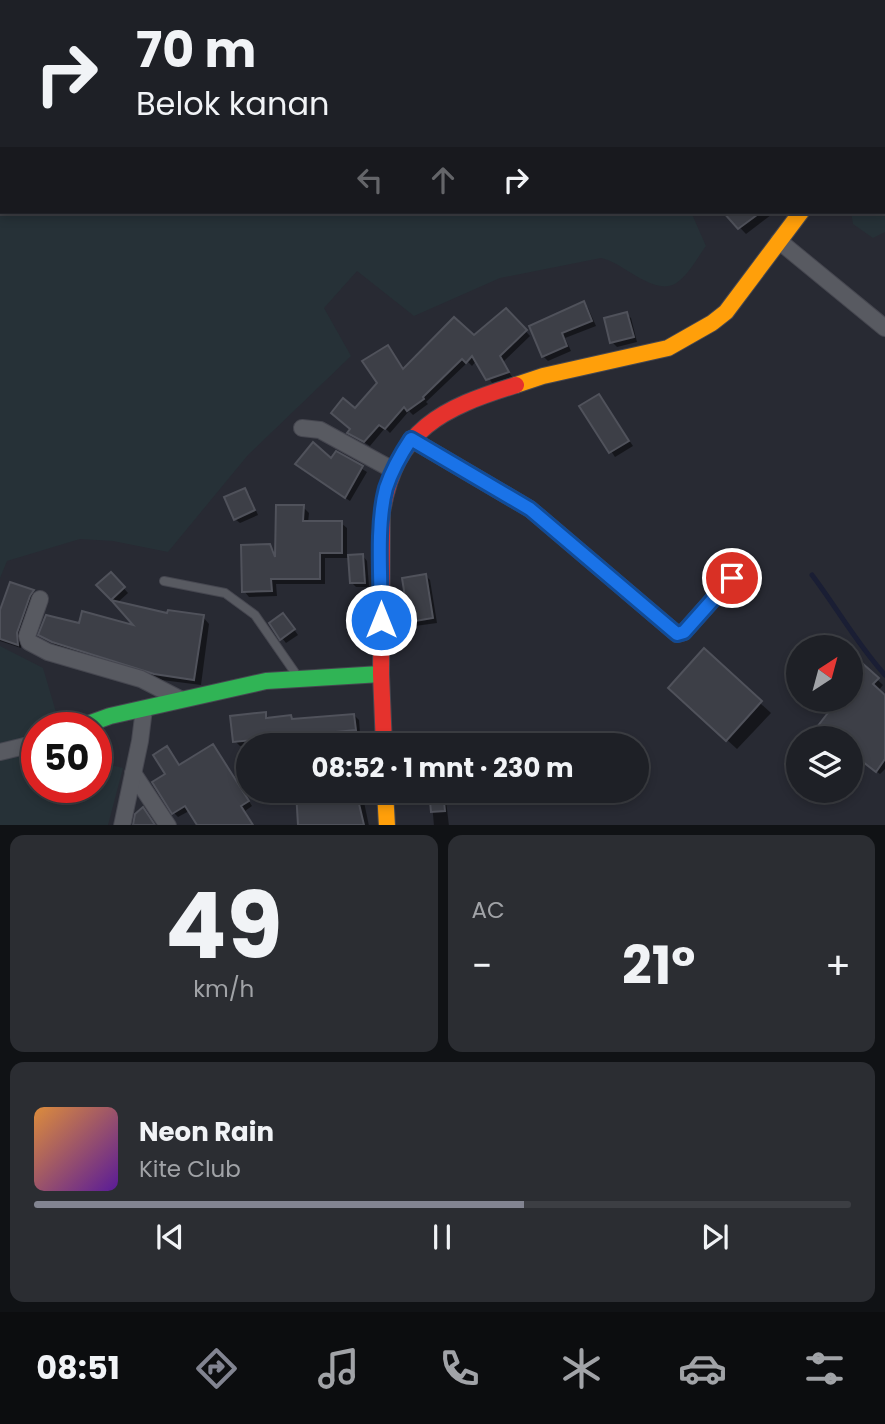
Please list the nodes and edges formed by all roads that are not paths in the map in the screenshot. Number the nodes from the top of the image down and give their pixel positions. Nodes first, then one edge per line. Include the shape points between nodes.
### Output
1 (799, 214) edge
2 (779, 241) junction
3 (885, 328) edge
4 (302, 428) dead end
5 (411, 439) junction
6 (393, 470) junction
7 (732, 578) dead end
8 (164, 581) dead end
9 (40, 598) dead end
10 (381, 674) junction
11 (300, 679) junction
12 (180, 699) junction
13 (144, 709) junction
14 (112, 716) edge
15 (383, 733) edge
16 (21, 747) edge
17 (0, 752) edge
18 (133, 773) junction
19 (386, 803) edge
20 (122, 825) edge
21 (168, 825) edge
22 (387, 825) edge

1 - 2 main road
2 - 3 street
2 - 5 main road via 726,312 668,348 543,376 481,396 442,414
4 - 6 street via 320,430
5 - 6 main road
5 - 7 main road via 530,509 677,634 684,632
6 - 10 main road via 382,512
8 - 11 lane via 225,593 255,615
9 - 12 street via 29,642 48,652 141,679
10 - 11 main road
10 - 15 main road
11 - 12 main road via 266,681
12 - 13 main road
13 - 14 main road
13 - 18 street
16 - 17 street
18 - 20 street
18 - 21 street
19 - 22 main road

